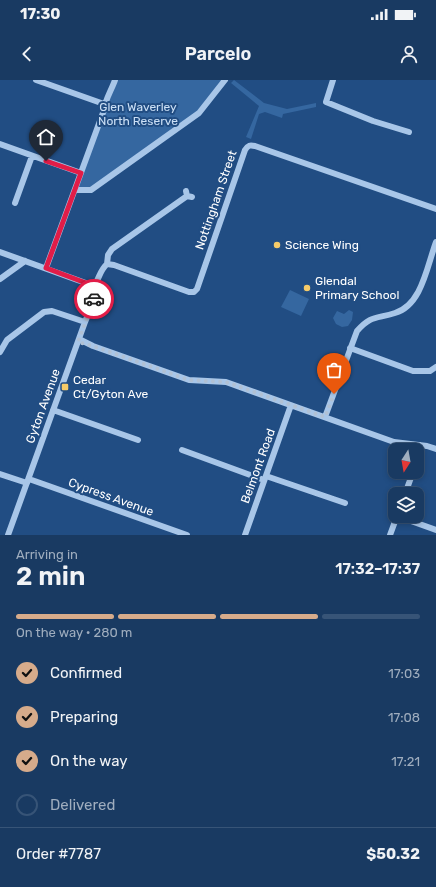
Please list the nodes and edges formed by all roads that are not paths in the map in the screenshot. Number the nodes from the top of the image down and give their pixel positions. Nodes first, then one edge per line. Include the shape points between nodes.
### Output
1 (37, 80) edge
2 (115, 80) edge
3 (225, 80) edge
4 (333, 80) edge
5 (104, 104) junction
6 (410, 133) dead end
7 (0, 144) edge
8 (32, 156) junction
9 (81, 173) junction
10 (75, 190) junction
11 (188, 195) dead end
12 (15, 203) dead end
13 (436, 209) edge
14 (436, 242) edge
15 (0, 252) edge
16 (25, 261) junction
17 (107, 264) junction
18 (46, 268) junction
19 (0, 279) edge
20 (94, 286) junction
21 (85, 322) junction
22 (78, 341) junction
23 (350, 348) junction
24 (0, 352) edge
25 (436, 367) edge
26 (291, 405) junction
27 (53, 410) junction
28 (325, 417) junction
29 (138, 440) dead end
30 (403, 443) edge
31 (424, 446) edge
32 (436, 449) edge
33 (182, 450) dead end
34 (0, 474) edge
35 (265, 478) junction
36 (28, 481) junction
37 (345, 503) dead end
38 (394, 523) edge
39 (416, 523) edge
40 (436, 530) edge
41 (8, 535) edge
42 (187, 535) edge
43 (245, 535) edge
44 (390, 535) edge

1 - 5 street
2 - 5 street
3 - 10 street via 199,113 91,190
4 - 6 street via 326,102
5 - 9 street
7 - 8 street
8 - 9 street
8 - 12 street
9 - 10 street
10 - 18 street
11 - 17 street via 112,249
13 - 17 street, Nottingham Street via 250,145 245,150 194,292
14 - 23 street via 417,296 411,304 395,313 365,322 357,331
15 - 16 street
16 - 18 street
16 - 19 street
17 - 20 street via 102,268
18 - 20 street
20 - 21 street, Gyton Avenue via 96,295
21 - 22 street, Gyton Avenue
21 - 24 street via 61,314 44,312 8,340
22 - 26 street via 189,380 226,382
22 - 27 street, Gyton Avenue
23 - 25 street via 413,371 430,371
23 - 28 street
26 - 28 street
26 - 35 street, Belmont Road
27 - 29 street
27 - 36 street, Gyton Avenue
28 - 30 street
31 - 32 street
33 - 35 street
34 - 36 street, Cypress Avenue
35 - 37 street
35 - 43 street, Belmont Road
36 - 41 street, Gyton Avenue
36 - 42 street, Cypress Avenue
38 - 44 street
39 - 40 street

